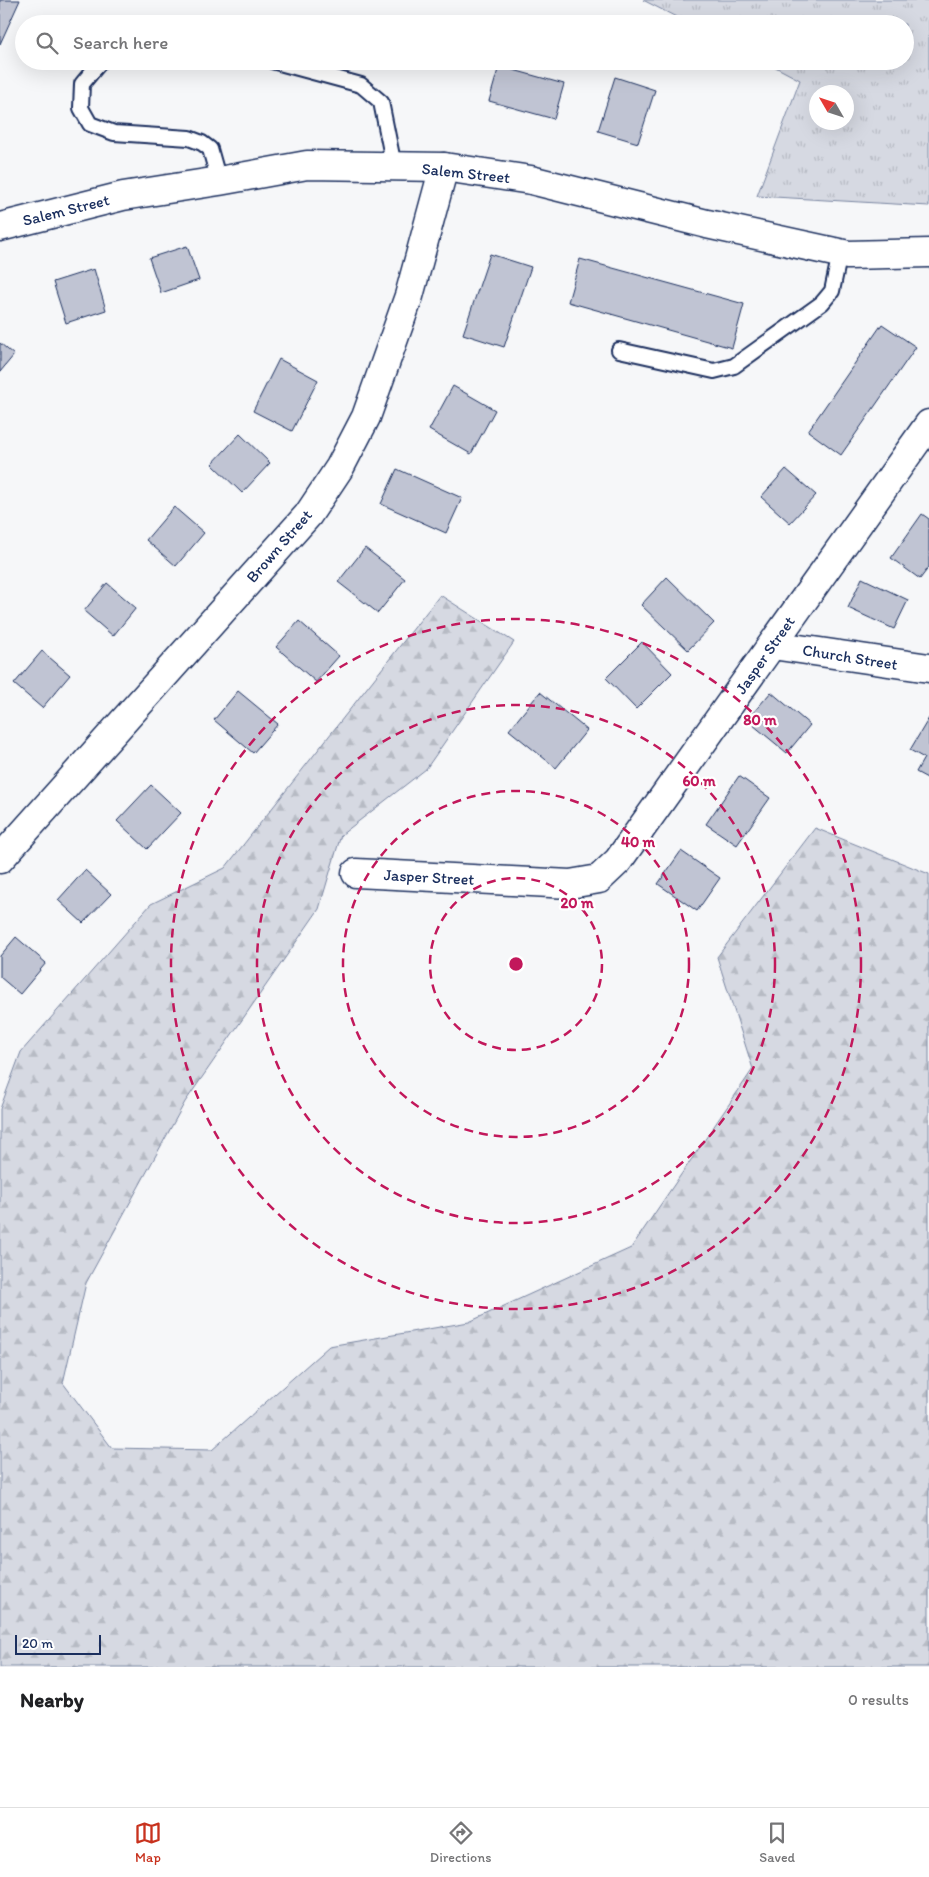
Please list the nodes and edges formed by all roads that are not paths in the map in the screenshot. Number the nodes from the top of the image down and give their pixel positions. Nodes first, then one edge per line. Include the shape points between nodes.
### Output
1 (94, 70) edge
2 (305, 70) edge
3 (394, 166) junction
4 (444, 167) junction
5 (219, 182) junction
6 (0, 226) edge
7 (929, 253) edge
8 (840, 254) junction
9 (619, 350) dead end
10 (929, 424) edge
11 (772, 645) junction
12 (929, 668) edge
13 (0, 859) edge
14 (356, 874) dead end

1 - 5 lane via 82,84 81,108 90,124 114,133 189,138 202,142 210,149
2 - 3 lane via 361,85 381,102
3 - 4 street, Salem Street
3 - 5 street, Salem Street via 307,165
4 - 8 street, Salem Street via 531,180
4 - 13 street, Brown Street via 409,296 366,417 340,467 308,515
5 - 6 street, Salem Street via 123,196
7 - 8 street, Salem Street
8 - 9 lane via 832,291 822,303 734,366 714,371
10 - 11 street, Jasper Street
11 - 12 street, Church Street
11 - 14 street, Jasper Street via 618,861 599,879 570,884

